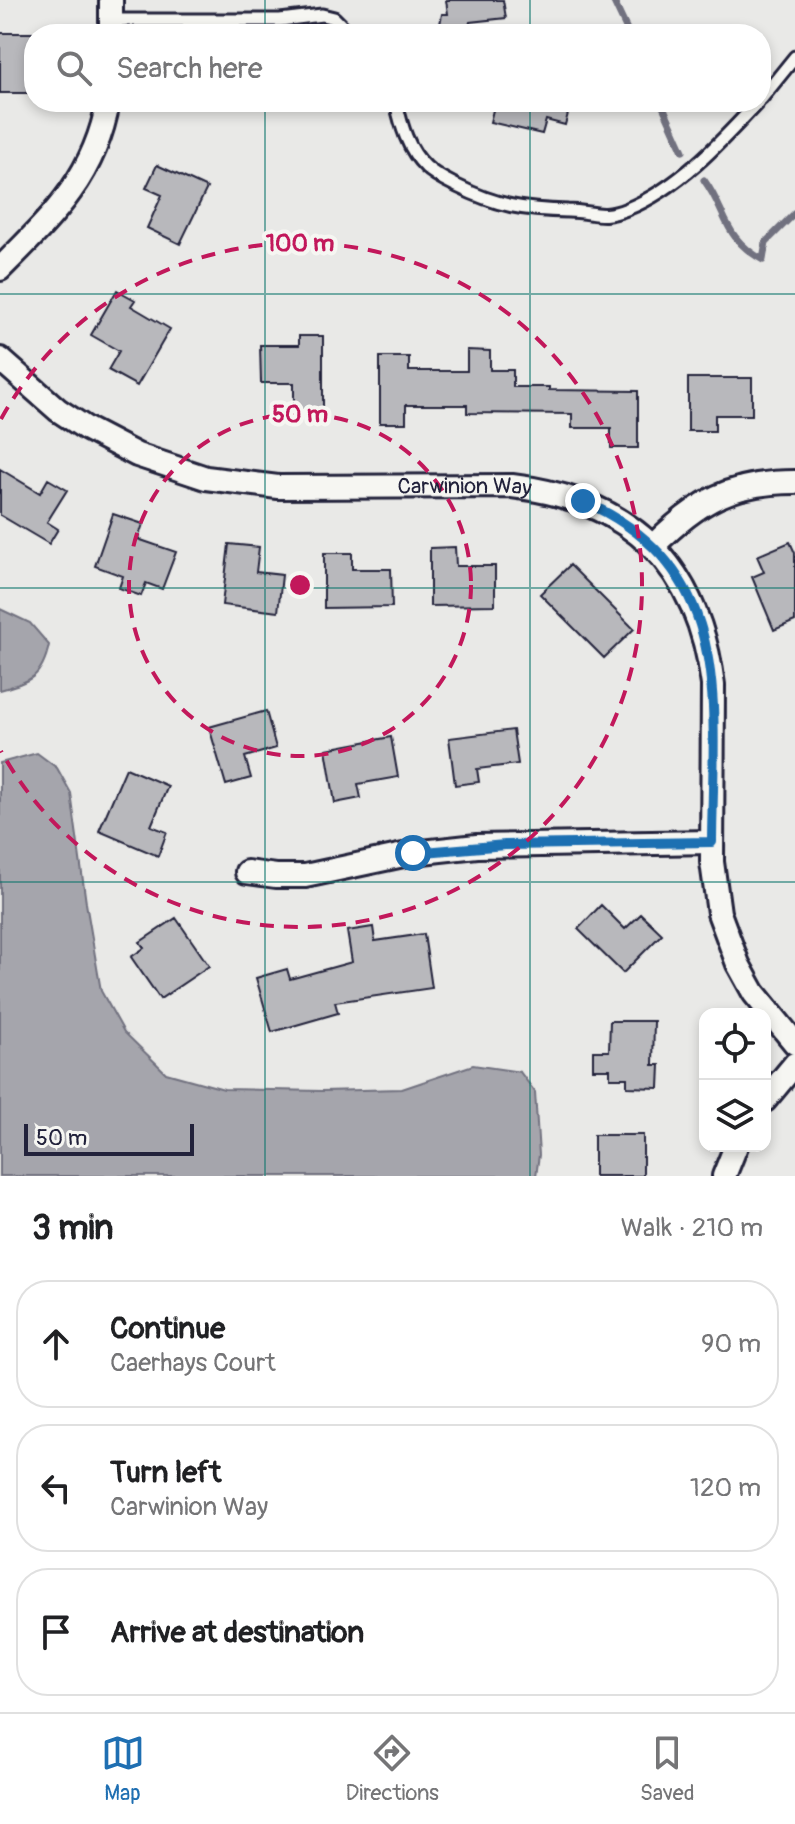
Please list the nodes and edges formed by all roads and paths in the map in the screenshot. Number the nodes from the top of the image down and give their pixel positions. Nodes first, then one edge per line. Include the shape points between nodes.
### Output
1 (111, 18) edge
2 (340, 24) edge
3 (795, 57) edge
4 (771, 86) edge
5 (106, 112) edge
6 (399, 112) edge
7 (749, 112) edge
8 (0, 269) edge
9 (0, 359) edge
10 (795, 482) edge
11 (654, 545) junction
12 (712, 842) junction
13 (247, 872) dead end
14 (795, 1043) edge
15 (795, 1064) edge
16 (771, 1093) edge
17 (734, 1152) edge
18 (724, 1176) edge

1 - 2 lane via 280,20 322,15
3 - 4 lane
5 - 8 street via 99,141 77,184
6 - 7 lane via 410,146 426,168 446,181 488,201 596,216 625,210 658,194
9 - 11 street, Carwinion Way via 87,429 182,471 278,487 531,488 597,508
10 - 11 street via 723,492 690,512
11 - 12 street, Carwinion Way via 695,608 710,664
12 - 13 street via 477,846 413,853 305,876
12 - 14 street, Carwinion Way via 714,886 727,940 754,993
15 - 16 street
17 - 18 street

